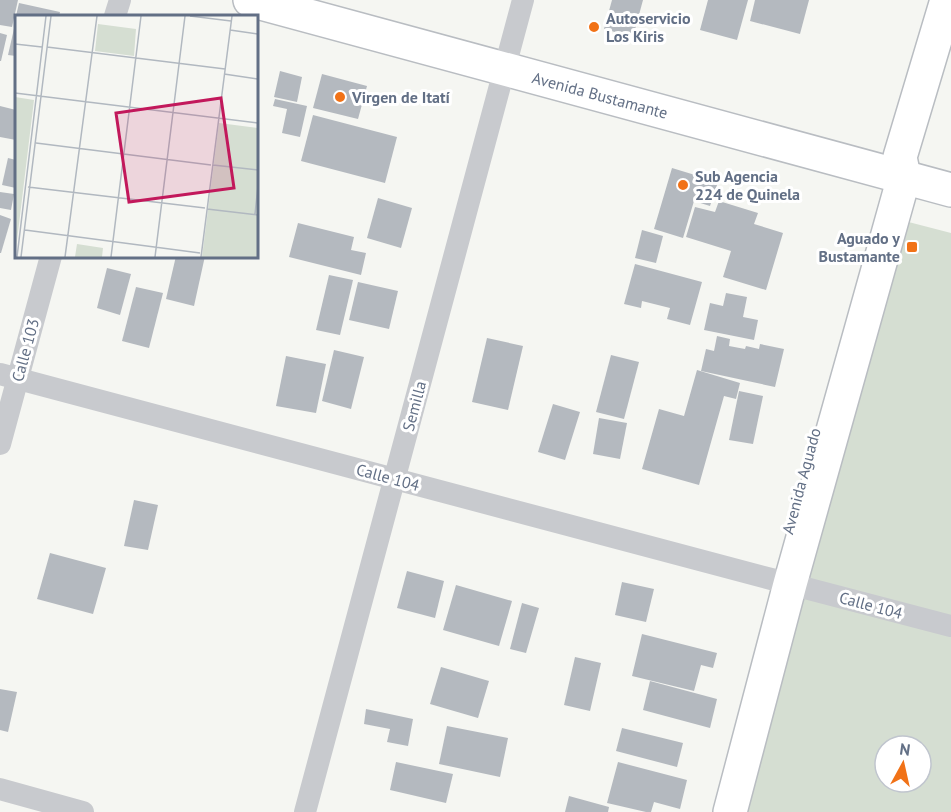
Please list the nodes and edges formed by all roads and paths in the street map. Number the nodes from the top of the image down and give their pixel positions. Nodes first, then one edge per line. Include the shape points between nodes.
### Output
1 (120, 0) edge
2 (250, 0) edge
3 (523, 0) edge
4 (947, 0) edge
5 (115, 15) edge
6 (505, 69) junction
7 (896, 169) junction
8 (951, 190) edge
9 (50, 258) edge
10 (9, 376) edge
11 (0, 444) edge
12 (394, 479) junction
13 (783, 582) junction
14 (951, 626) edge
15 (0, 789) edge
16 (83, 812) edge
17 (305, 812) edge
18 (713, 812) edge
19 (730, 812) edge

1 - 5 street
2 - 6 main road, Avenida Bustamante
3 - 6 street, Semilla
4 - 7 main road, Avenida Aguado
6 - 7 main road, Avenida Bustamante
6 - 12 street, Semilla
7 - 8 main road, Avenida Bustamante
7 - 13 main road, Avenida Aguado
9 - 10 street, Calle 103
10 - 11 street, Calle 103
10 - 12 street, Calle 104
12 - 13 street, Calle 104
12 - 17 street, Semilla
13 - 14 street, Calle 104
13 - 18 main road, Avenida Aguado
13 - 19 main road, Avenida Aguado
15 - 16 street

